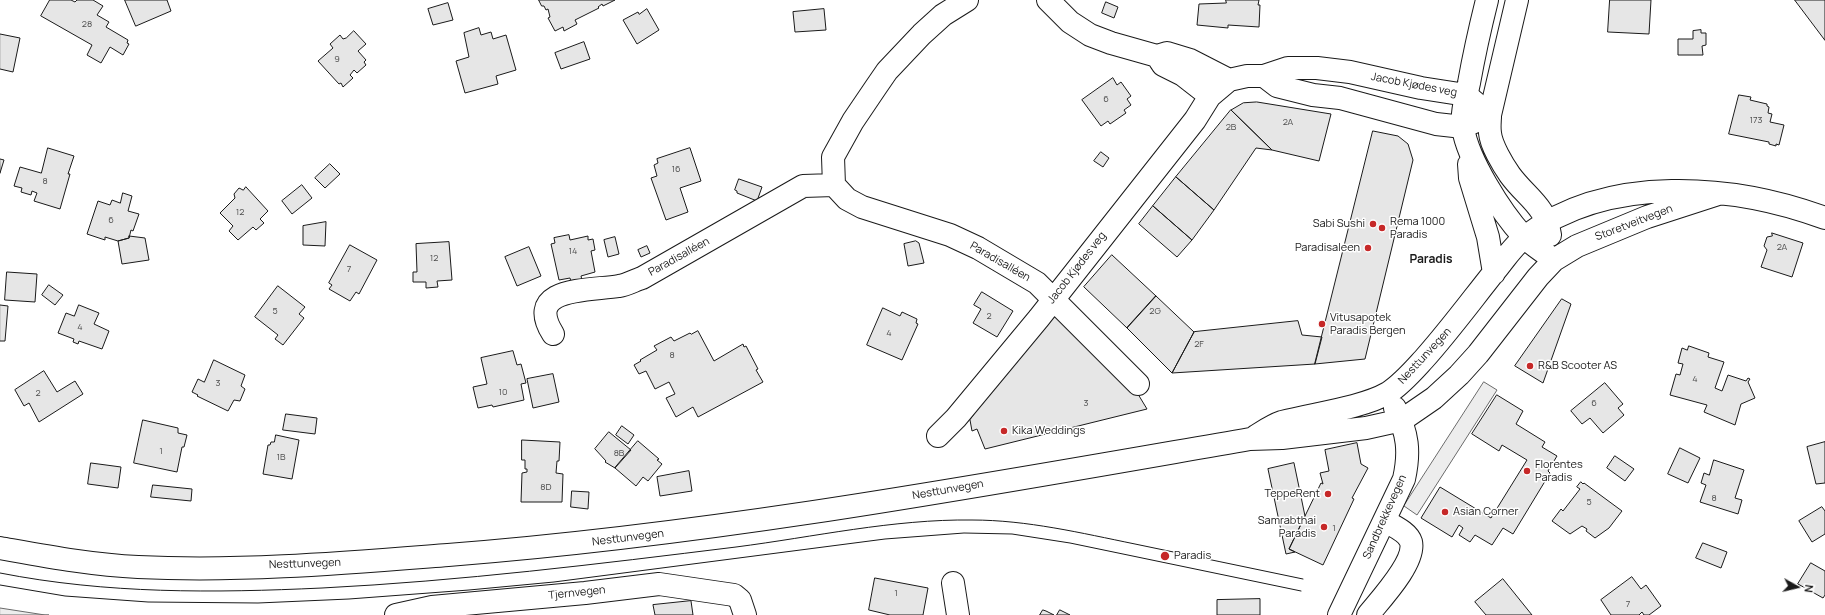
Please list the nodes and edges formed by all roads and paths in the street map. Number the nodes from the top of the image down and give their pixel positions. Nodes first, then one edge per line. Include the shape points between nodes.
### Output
1 (967, 0) edge
2 (1487, 0) edge
3 (1517, 0) edge
4 (1043, 1) edge
5 (1157, 56) junction
6 (1264, 76) junction
7 (1229, 80) junction
8 (1466, 95) junction
9 (1210, 96) junction
10 (1490, 115) junction
11 (1463, 127) junction
12 (1469, 149) junction
13 (834, 185) junction
14 (1718, 194) junction
15 (1554, 218) junction
16 (1825, 218) edge
17 (1524, 237) junction
18 (1554, 260) junction
19 (1494, 273) junction
20 (1053, 299) junction
21 (553, 334) dead end
22 (1138, 384) dead end
23 (1387, 393) junction
24 (1402, 420) junction
25 (938, 436) dead end
26 (1250, 439) junction
27 (1386, 521) junction
28 (0, 548) edge
29 (952, 583) dead end
30 (396, 615) edge
31 (745, 615) edge
32 (958, 615) edge
33 (1339, 615) edge
34 (1368, 615) edge

1 - 13 main road via 943,15 887,71 853,121 833,157
2 - 8 main road
3 - 10 main road
4 - 5 main road via 1090,35 1111,44
5 - 7 main road via 1167,53 1190,60
5 - 9 main road via 1163,65 1183,75
6 - 7 main road, Jacob Kjødes veg
6 - 8 main road, Jacob Kjødes veg via 1288,68 1317,68
6 - 11 main road via 1277,86 1313,95 1340,98 1421,120
7 - 9 main road, Jacob Kjødes veg
8 - 10 main road, Jacob Kjødes veg
8 - 11 main road
9 - 20 main road, Jacob Kjødes veg via 1182,137
10 - 11 main road
10 - 15 main road via 1490,134 1498,155 1510,175
11 - 12 main road
12 - 17 main road via 1487,185
12 - 19 main road via 1470,178 1488,238
13 - 20 main road, Paradisalléen via 847,199 862,207 950,235 978,248 1037,283
13 - 21 main road, Paradisalléen via 803,186 642,278 621,286 570,292 558,296 548,303 544,314
14 - 15 main road, Storetveitvegen via 1654,191 1607,199
14 - 16 main road, Storetveitvegen via 1754,199
14 - 18 main road, Storetveitvegen via 1647,217 1577,246
15 - 17 main road, Nesttunvegen
15 - 18 main road
17 - 18 main road
17 - 19 main road, Nesttunvegen
18 - 24 main road, Nesttunvegen via 1478,354 1434,398
19 - 23 main road, Nesttunvegen via 1439,343 1407,378
20 - 22 main road, Paradisalléen
20 - 25 main road, Jacob Kjødes veg
23 - 24 main road, Sandbrekkevegen
23 - 26 main road, Nesttunvegen via 1363,402 1281,423
24 - 26 main road, Nesttunvegen via 1366,428 1282,438
24 - 27 main road, Sandbrekkevegen via 1408,459 1404,479
26 - 28 main road, Nesttunvegen via 687,531 490,552 363,562 180,568 94,563
27 - 33 main road, Sandbrekkevegen
27 - 34 main road via 1405,534 1411,542 1410,557
29 - 32 main road
30 - 31 main road, Tjernvegen via 432,607 659,584 734,596 740,600

